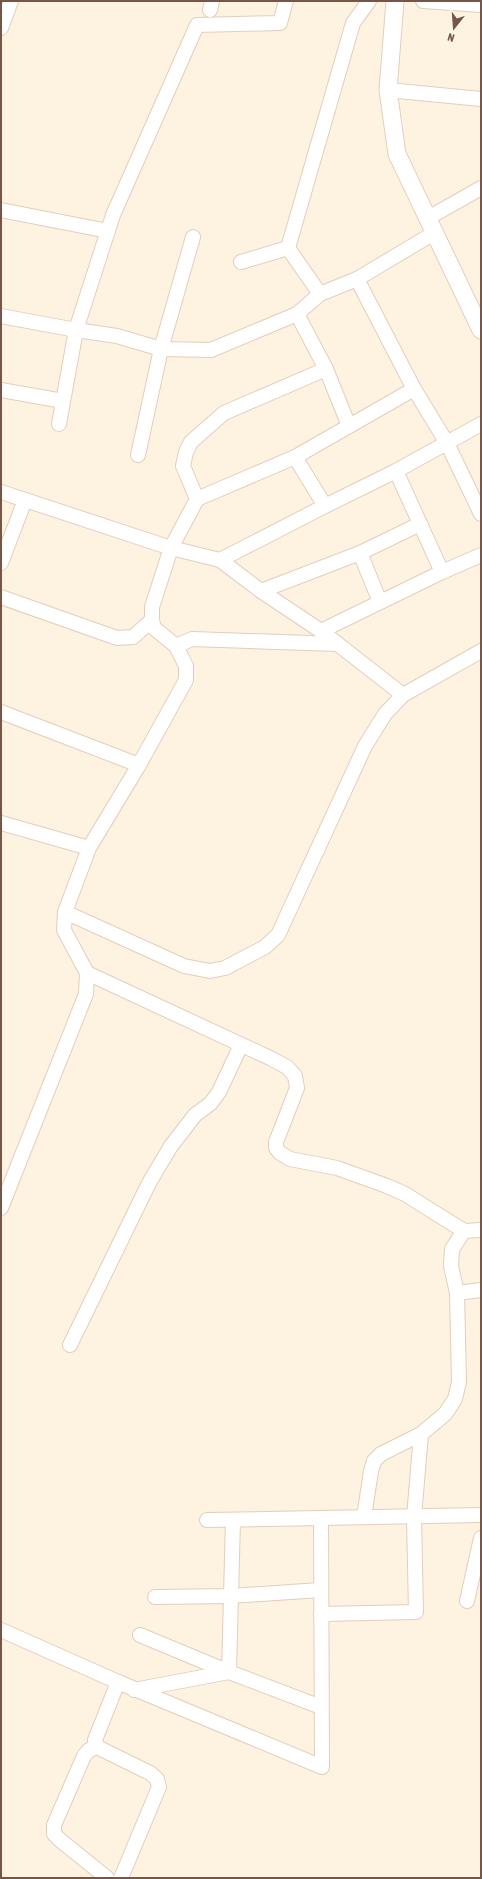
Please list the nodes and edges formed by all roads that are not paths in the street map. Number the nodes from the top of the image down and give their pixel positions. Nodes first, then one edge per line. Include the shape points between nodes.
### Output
1 (11, 1) edge
2 (286, 1) edge
3 (369, 1) edge
4 (395, 1) edge
5 (423, 1) edge
6 (481, 5) edge
7 (1, 28) edge
8 (388, 90) junction
9 (481, 99) edge
10 (481, 188) edge
11 (1, 210) edge
12 (431, 225) junction
13 (108, 231) junction
14 (193, 237) dead end
15 (288, 248) junction
16 (241, 262) dead end
17 (357, 279) junction
18 (320, 294) junction
19 (297, 314) junction
20 (1, 316) edge
21 (76, 330) junction
22 (481, 330) edge
23 (161, 349) junction
24 (326, 369) junction
25 (414, 389) junction
26 (1, 390) edge
27 (63, 401) junction
28 (59, 424) dead end
29 (481, 424) edge
30 (350, 426) junction
31 (447, 443) junction
32 (138, 455) dead end
33 (295, 457) junction
34 (396, 471) junction
35 (1, 492) edge
36 (197, 499) junction
37 (25, 500) junction
38 (325, 506) junction
39 (481, 514) edge
40 (420, 524) junction
41 (171, 548) junction
42 (360, 553) junction
43 (481, 555) edge
44 (220, 560) junction
45 (1, 563) edge
46 (442, 572) junction
47 (261, 591) junction
48 (1, 597) edge
49 (380, 602) junction
50 (152, 620) junction
51 (321, 631) junction
52 (338, 644) junction
53 (176, 646) junction
54 (481, 651) edge
55 (403, 695) junction
56 (1, 712) edge
57 (140, 765) junction
58 (2, 827) edge
59 (89, 848) junction
60 (64, 912) junction
61 (87, 973) junction
62 (241, 1045) junction
63 (1, 1208) edge
64 (481, 1230) edge
65 (464, 1231) junction
66 (481, 1290) edge
67 (457, 1293) junction
68 (70, 1345) dead end
69 (421, 1434) junction
70 (481, 1515) edge
71 (364, 1517) junction
72 (414, 1517) junction
73 (321, 1518) junction
74 (207, 1520) dead end
75 (233, 1520) junction
76 (481, 1538) edge
77 (320, 1590) junction
78 (231, 1596) junction
79 (155, 1597) dead end
80 (467, 1601) dead end
81 (321, 1614) junction
82 (1, 1630) edge
83 (140, 1635) dead end
84 (229, 1672) junction
85 (118, 1682) junction
86 (134, 1690) junction
87 (321, 1707) junction
88 (97, 1747) junction
89 (107, 1878) edge
90 (121, 1878) edge

1 - 7 street
2 - 13 street via 280,23 197,25 113,214
3 - 15 street via 353,23
4 - 8 street
5 - 6 street
8 - 9 street
8 - 12 street via 397,154
10 - 12 street
11 - 13 street
12 - 17 street
12 - 22 street
13 - 21 street
14 - 23 street
15 - 16 street
15 - 18 street
17 - 18 street
17 - 25 street
18 - 19 street
19 - 23 street via 211,350
19 - 24 street
20 - 21 street
21 - 23 street via 117,336
21 - 27 street
23 - 32 street
24 - 30 street
24 - 36 street via 224,413 191,442 183,466
25 - 30 street
25 - 31 street
26 - 27 street
27 - 28 street
29 - 31 street
30 - 33 street
31 - 34 street
31 - 39 street
33 - 36 street
33 - 38 street
34 - 38 street
34 - 40 street
35 - 37 street
36 - 41 street
37 - 41 street
37 - 45 street
38 - 44 street
40 - 42 street
40 - 46 street
41 - 44 street
41 - 50 street via 152,607
42 - 47 street
42 - 49 street
43 - 46 street
44 - 47 street
46 - 49 street
47 - 51 street
48 - 50 street via 117,638 133,638
49 - 51 street
50 - 53 street via 154,628
51 - 52 street
52 - 53 street via 192,638
52 - 55 street
53 - 57 street via 186,666 186,680
54 - 55 street
55 - 60 street via 385,714 365,746 278,935 265,947 225,968 210,972 184,966
56 - 57 street
57 - 59 street
58 - 59 street
59 - 60 street
60 - 61 street via 64,930
61 - 62 street
61 - 63 street via 86,994
62 - 65 street via 287,1068 295,1076 297,1088 276,1142 280,1154 290,1159 337,1168 387,1186 405,1194
62 - 68 street via 219,1092 211,1103 189,1121 149,1184
64 - 65 street
65 - 67 street via 452,1249 451,1266
66 - 67 street
67 - 69 street via 459,1382 455,1399 445,1414
69 - 71 street via 380,1454 374,1461
69 - 72 street
70 - 72 street
71 - 72 street
71 - 73 street
72 - 81 street via 416,1612
73 - 75 street
73 - 77 street
74 - 75 street
75 - 78 street
76 - 80 street
77 - 78 street
77 - 81 street
78 - 79 street
78 - 84 street
81 - 87 street
82 - 85 street
83 - 84 street
84 - 86 street
84 - 87 street
85 - 86 street
85 - 88 street via 96,1740
86 - 87 street via 322,1767
88 - 89 street via 89,1750 84,1756 54,1825 54,1834
88 - 90 street via 150,1773 157,1779 159,1787

